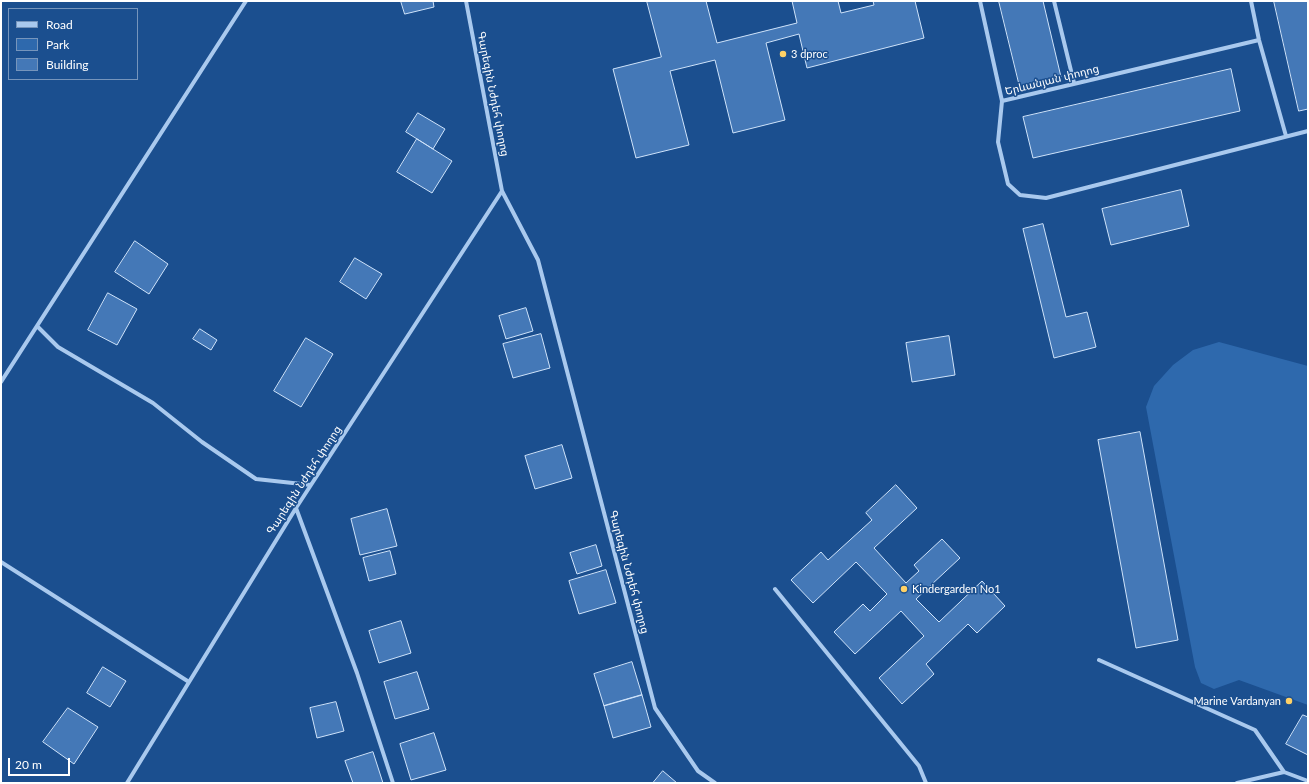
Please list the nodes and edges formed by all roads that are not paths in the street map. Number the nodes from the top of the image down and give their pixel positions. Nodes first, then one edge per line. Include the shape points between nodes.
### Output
1 (246, 1) edge
2 (466, 1) edge
3 (980, 1) edge
4 (1054, 1) edge
5 (1251, 1) edge
6 (1259, 40) junction
7 (1074, 83) junction
8 (1002, 101) junction
9 (1308, 131) edge
10 (1286, 136) junction
11 (502, 191) junction
12 (37, 326) junction
13 (1, 382) edge
14 (311, 485) junction
15 (296, 508) junction
16 (1, 562) edge
17 (775, 589) dead end
18 (1098, 660) dead end
19 (189, 682) junction
20 (1284, 772) junction
21 (1308, 781) edge
22 (127, 783) edge
23 (393, 783) edge
24 (715, 783) edge
25 (926, 783) edge
26 (1237, 783) edge

1 - 12 street
2 - 11 street, Գարեգին Նժդեհ փողոց
3 - 8 street
4 - 7 street
5 - 6 street
6 - 7 street, Երևանյան փողոց
6 - 10 street
7 - 8 street, Երևանյան փողոց
8 - 10 street, Երևանյան փողոց via 998,142 1008,184 1020,195 1046,198
9 - 10 street, Երևանյան փողոց
11 - 14 street, Գարեգին Նժդեհ փողոց
11 - 24 street, Գարեգին Նժդեհ փողոց via 538,260 655,708 698,771
12 - 13 street
12 - 14 street via 58,347 153,403 202,442 256,479
14 - 15 street, Գարեգին Նժդեհ փողոց
15 - 19 street, Գարեգին Նժդեհ փողոց
15 - 23 street via 357,674
16 - 19 street
17 - 25 street via 920,766
18 - 20 street via 1255,730
19 - 22 street, Գարեգին Նժդեհ փողոց
20 - 21 street
20 - 26 street

